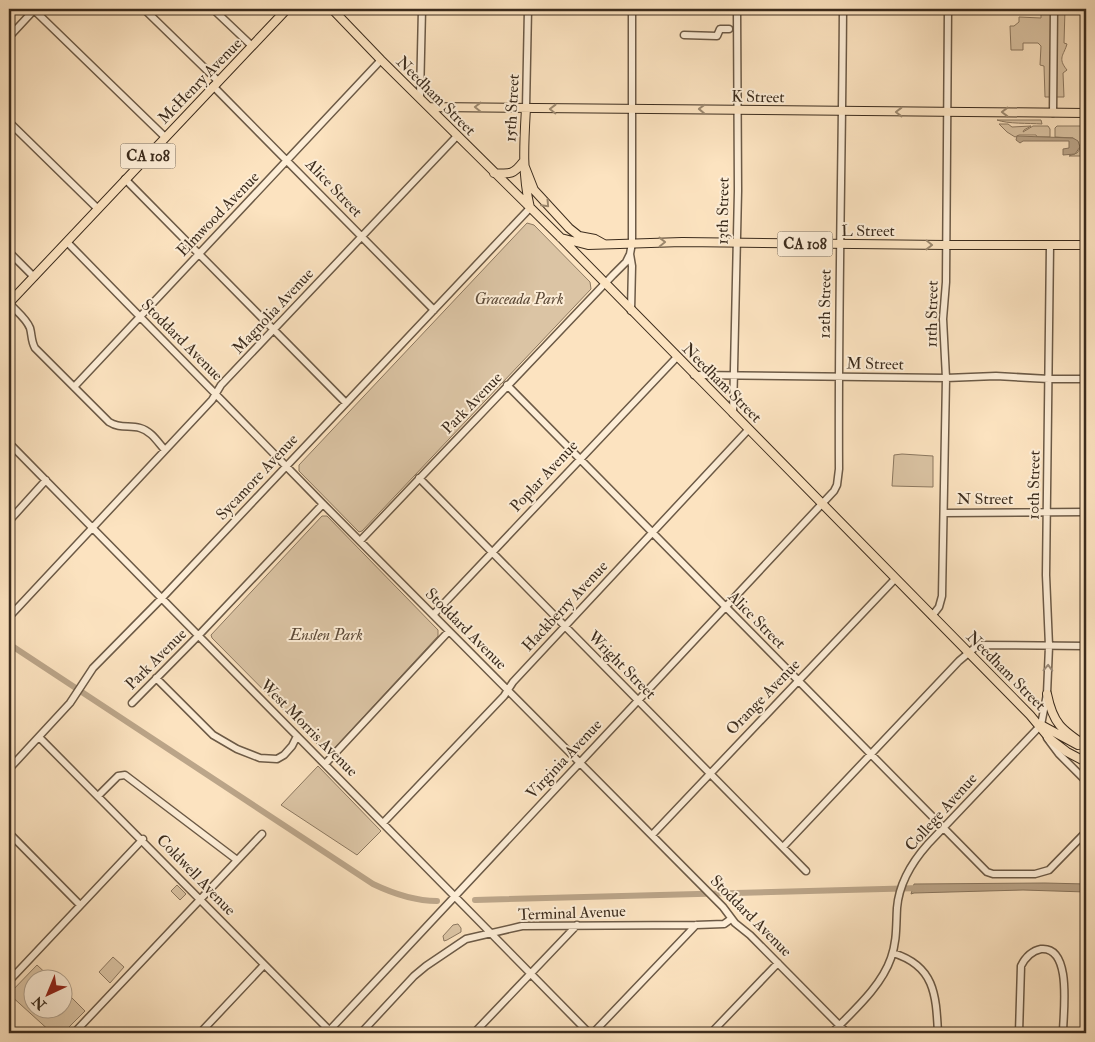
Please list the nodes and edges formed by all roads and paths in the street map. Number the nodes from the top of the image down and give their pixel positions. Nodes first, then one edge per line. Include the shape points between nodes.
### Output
1 (35, 9) edge
2 (144, 9) edge
3 (213, 9) edge
4 (288, 9) edge
5 (332, 9) edge
6 (422, 9) edge
7 (528, 9) edge
8 (632, 9) edge
9 (737, 9) edge
10 (843, 9) edge
11 (948, 9) edge
12 (1054, 9) edge
13 (729, 29) dead end
14 (684, 35) dead end
15 (9, 37) edge
16 (252, 46) junction
17 (381, 60) junction
18 (216, 84) junction
19 (420, 98) junction
20 (429, 107) junction
21 (526, 108) junction
22 (632, 110) junction
23 (738, 110) junction
24 (843, 112) junction
25 (948, 112) junction
26 (1053, 113) junction
27 (1086, 113) edge
28 (9, 122) edge
29 (457, 136) junction
30 (165, 137) junction
31 (288, 160) junction
32 (524, 162) junction
33 (494, 173) junction
34 (125, 179) junction
35 (530, 208) junction
36 (98, 209) junction
37 (361, 237) junction
38 (561, 238) junction
39 (67, 242) junction
40 (632, 242) junction
41 (604, 244) junction
42 (737, 244) junction
43 (841, 244) junction
44 (1050, 245) junction
45 (1086, 245) edge
46 (946, 246) junction
47 (9, 252) edge
48 (199, 253) junction
49 (630, 254) junction
50 (34, 277) junction
51 (604, 284) junction
52 (9, 303) edge
53 (434, 310) junction
54 (631, 311) junction
55 (140, 317) junction
56 (274, 329) junction
57 (677, 357) junction
58 (694, 375) junction
59 (733, 376) junction
60 (838, 377) junction
61 (946, 378) junction
62 (1049, 379) junction
63 (1086, 379) edge
64 (507, 385) junction
65 (74, 387) junction
66 (216, 393) junction
67 (346, 403) junction
68 (733, 414) junction
69 (748, 430) junction
70 (9, 443) edge
71 (164, 449) junction
72 (579, 459) junction
73 (287, 466) junction
74 (419, 478) junction
75 (46, 480) junction
76 (323, 504) junction
77 (822, 505) junction
78 (1048, 512) junction
79 (1086, 512) edge
80 (944, 513) junction
81 (9, 521) edge
82 (94, 528) junction
83 (652, 533) junction
84 (360, 541) junction
85 (492, 552) junction
86 (895, 579) junction
87 (162, 598) junction
88 (9, 604) edge
89 (725, 607) junction
90 (16, 609) junction
91 (433, 615) junction
92 (932, 616) junction
93 (9, 617) edge
94 (565, 626) junction
95 (449, 631) junction
96 (198, 636) junction
97 (1049, 646) junction
98 (1086, 646) edge
99 (968, 652) junction
100 (156, 678) junction
101 (798, 681) junction
102 (508, 690) junction
103 (1047, 694) junction
104 (638, 700) junction
105 (132, 703) dead end
106 (1042, 728) junction
107 (297, 736) junction
108 (40, 737) junction
109 (1086, 748) edge
110 (870, 755) junction
111 (579, 762) junction
112 (1086, 762) edge
113 (326, 764) junction
114 (9, 769) edge
115 (710, 774) junction
116 (1086, 782) edge
117 (99, 795) junction
118 (383, 823) junction
119 (943, 828) junction
120 (1086, 832) edge
121 (9, 833) edge
122 (262, 834) dead end
123 (652, 835) junction
124 (143, 839) junction
125 (782, 847) junction
126 (238, 860) junction
127 (806, 872) dead end
128 (455, 896) junction
129 (201, 900) junction
130 (80, 905) junction
131 (731, 919) junction
132 (577, 925) junction
133 (696, 925) junction
134 (491, 933) junction
135 (892, 953) junction
136 (778, 963) junction
137 (264, 965) junction
138 (530, 974) junction
139 (10, 977) edge
140 (839, 1026) junction
141 (330, 1032) edge
142 (74, 1033) edge
143 (202, 1033) edge
144 (361, 1033) edge
145 (474, 1033) edge
146 (589, 1033) edge
147 (593, 1033) edge
148 (711, 1033) edge
149 (832, 1033) edge
150 (846, 1033) edge
151 (938, 1033) edge
152 (1019, 1033) edge
153 (1063, 1033) edge

1 - 15 street
1 - 30 street
2 - 18 street, Alice Street
3 - 16 street
4 - 16 main road, McHenry Avenue / CA 108
5 - 17 main road, Needham Street
6 - 19 street
7 - 21 street, 15th Street
8 - 22 street
9 - 23 street, 13th Street
10 - 24 street, 12th Street
11 - 25 street, 11th Street
12 - 26 street
13 - 14 street via 720,29 717,36
16 - 18 main road, McHenry Avenue / CA 108
17 - 19 main road, Needham Street
17 - 31 street, Elmwood Avenue
18 - 30 main road, McHenry Avenue / CA 108
18 - 31 street, Alice Street
19 - 20 main road, Needham Street
21 -> 20 main road, K Street
20 - 29 main road, Needham Street
22 -> 21 main road, K Street
21 - 32 main road, 15th Street
23 -> 22 main road, K Street
22 - 40 street
23 - 24 main road, K Street
23 - 42 street, 13th Street
25 -> 24 main road, K Street
24 - 43 street, 12th Street
26 -> 25 main road, K Street
25 - 46 street, 11th Street
26 - 27 main road, K Street
28 - 36 street
29 - 33 main road, Needham Street
29 - 37 street, Magnolia Avenue
30 - 34 main road, McHenry Avenue / CA 108
31 - 37 street, Alice Street
31 - 48 street, Elmwood Avenue
32 - 33 main road via 512,173
32 - 35 main road, 15th Street via 524,184
32 -> 41 main road via 534,190 569,228 579,236
33 - 35 main road, Needham Street
34 - 36 main road, McHenry Avenue / CA 108
34 - 48 street
35 - 38 main road, Needham Street
35 - 53 street, Sycamore Avenue
36 - 39 main road, McHenry Avenue / CA 108
37 - 53 street, Alice Street
37 - 56 street, Magnolia Avenue
38 - 41 main road, L Street / CA 108
38 - 51 main road, Needham Street
39 - 50 main road, McHenry Avenue / CA 108
39 - 55 street, Stoddard Avenue
40 - 41 main road, L Street / CA 108
40 -> 42 main road, L Street / CA 108
40 - 49 street
42 - 43 main road, L Street / CA 108
42 - 59 street, 13th Street
43 -> 46 main road, L Street / CA 108
43 - 60 street, 12th Street
44 - 45 main road, L Street / CA 108
44 - 46 main road, L Street / CA 108
44 - 62 street, 10th Street
46 - 61 street, 11th Street via 943,319
47 - 50 street
48 - 55 street, Elmwood Avenue
48 - 56 street
49 - 51 street, Park Avenue
49 - 54 street
50 - 52 main road, McHenry Avenue / CA 108
51 - 54 main road, Needham Street
51 - 64 street, Park Avenue
52 - 65 street via 28,324 35,348
53 - 67 street, Sycamore Avenue
54 - 57 main road, Needham Street
55 - 65 street, Elmwood Avenue
55 - 66 street, Stoddard Avenue
56 - 66 street, Magnolia Avenue
56 - 67 street
57 - 58 main road, Needham Street
57 - 72 street, Poplar Avenue
58 - 59 street, M Street
58 - 68 main road, Needham Street
59 - 60 street, M Street
59 - 68 street, 13th Street
60 - 61 street, M Street
60 - 77 street, 12th Street via 838,477 834,491
61 - 62 street, M Street
61 - 80 street, 11th Street
62 - 63 street, M Street
62 - 78 street, 10th Street
64 - 72 street, Alice Street
64 - 74 street, Park Avenue
65 - 71 street via 109,422 119,427 147,431
66 - 71 street, Magnolia Avenue
66 - 73 street, Stoddard Avenue
67 - 73 street, Sycamore Avenue
68 - 69 main road, Needham Street
69 - 77 main road, Needham Street
69 - 83 street, Hackberry Avenue
70 - 75 street, West Morris Avenue
71 - 82 street, Magnolia Avenue
72 - 83 street, Alice Street
72 - 85 street, Poplar Avenue
73 - 76 street, Stoddard Avenue
73 - 87 street, Sycamore Avenue
74 - 84 street, Park Avenue
74 - 85 street, Wright Street
75 - 81 street
75 - 82 street, West Morris Avenue
76 - 84 street, Stoddard Avenue
76 - 96 street, Park Avenue
77 - 86 main road, Needham Street
77 - 89 street, Virginia Avenue
78 - 79 street, N Street
78 - 80 street, N Street
78 - 97 street, 10th Street
80 - 92 street, 11th Street via 942,596 940,607
82 - 87 street, West Morris Avenue
82 - 90 street, Magnolia Avenue
83 - 89 street, Alice Street
83 - 94 street, Hackberry Avenue
84 - 91 street, Stoddard Avenue
85 - 91 street, Poplar Avenue
85 - 94 street, Wright Street
86 - 92 main road, Needham Street
86 - 101 street, Orange Avenue
87 - 96 street, West Morris Avenue
87 - 108 street, Sycamore Avenue via 93,668 76,695
88 - 90 street
89 - 101 street, Alice Street
89 - 104 street, Virginia Avenue
90 - 93 street, Magnolia Avenue
91 - 95 street, Stoddard Avenue
92 - 99 main road, Needham Street
94 - 102 street, Hackberry Avenue
94 - 104 street, Wright Street
95 - 102 street, Stoddard Avenue
95 - 113 street
96 - 100 street, Park Avenue
96 - 107 street, West Morris Avenue
97 - 98 street
97 - 99 street via 978,645
103 -> 97 street, 10th Street
99 - 106 main road, Needham Street
99 - 110 street
100 - 105 street, Park Avenue
100 - 107 street via 213,735 237,749 260,758 277,759 292,746
101 - 110 street, Alice Street
101 - 115 street, Orange Avenue
102 - 111 street, Stoddard Avenue
102 - 118 street, Hackberry Avenue
103 - 106 street, 10th Street
103 - 109 main road via 1050,709 1058,723
104 - 111 street, Virginia Avenue
104 - 115 street, Wright Street
106 - 109 main road
106 - 112 main road via 1058,746
106 - 116 street, Needham Street via 1047,740
106 - 119 street, College Avenue
107 - 113 street, West Morris Avenue
108 - 114 street, Sycamore Avenue
108 - 117 street, Coldwell Avenue
110 - 119 street, Alice Street
110 - 125 street
111 - 123 street, Stoddard Avenue
111 - 128 street, Virginia Avenue
113 - 118 street, West Morris Avenue
115 - 123 street, Orange Avenue
115 - 125 street, Wright Street
117 - 124 street, Coldwell Avenue
117 - 126 street via 118,776 126,775
118 - 128 street, West Morris Avenue
119 - 120 street, Alice Street via 987,872 993,874 1035,874 1049,870
119 - 135 street, College Avenue via 915,859 904,882 899,896 897,934
121 - 130 street
122 - 126 street
123 - 131 street, Stoddard Avenue via 726,910
124 - 129 street, Coldwell Avenue
124 - 130 street
125 - 127 street, Wright Street
126 - 129 street
128 - 134 street, West Morris Avenue
128 - 141 street, Virginia Avenue
129 - 137 street, Coldwell Avenue
129 - 142 street
130 - 139 street
131 - 133 street, Terminal Avenue via 724,924
131 - 136 street, Stoddard Avenue
132 - 133 street, Terminal Avenue
132 - 134 street, Terminal Avenue via 522,926
132 - 138 street
133 - 147 street
134 - 138 street, West Morris Avenue
134 - 144 street, Terminal Avenue via 466,939 426,966
135 - 140 street, College Avenue via 883,976
135 - 151 street via 913,962 926,974 936,999
136 - 140 street, Stoddard Avenue
136 - 148 street
137 - 141 street, Coldwell Avenue
137 - 143 street
138 - 145 street
138 - 146 street, West Morris Avenue
140 - 149 street, College Avenue
140 - 150 street, Stoddard Avenue
152 - 153 street via 1021,966 1032,952 1045,949 1056,954 1062,965

